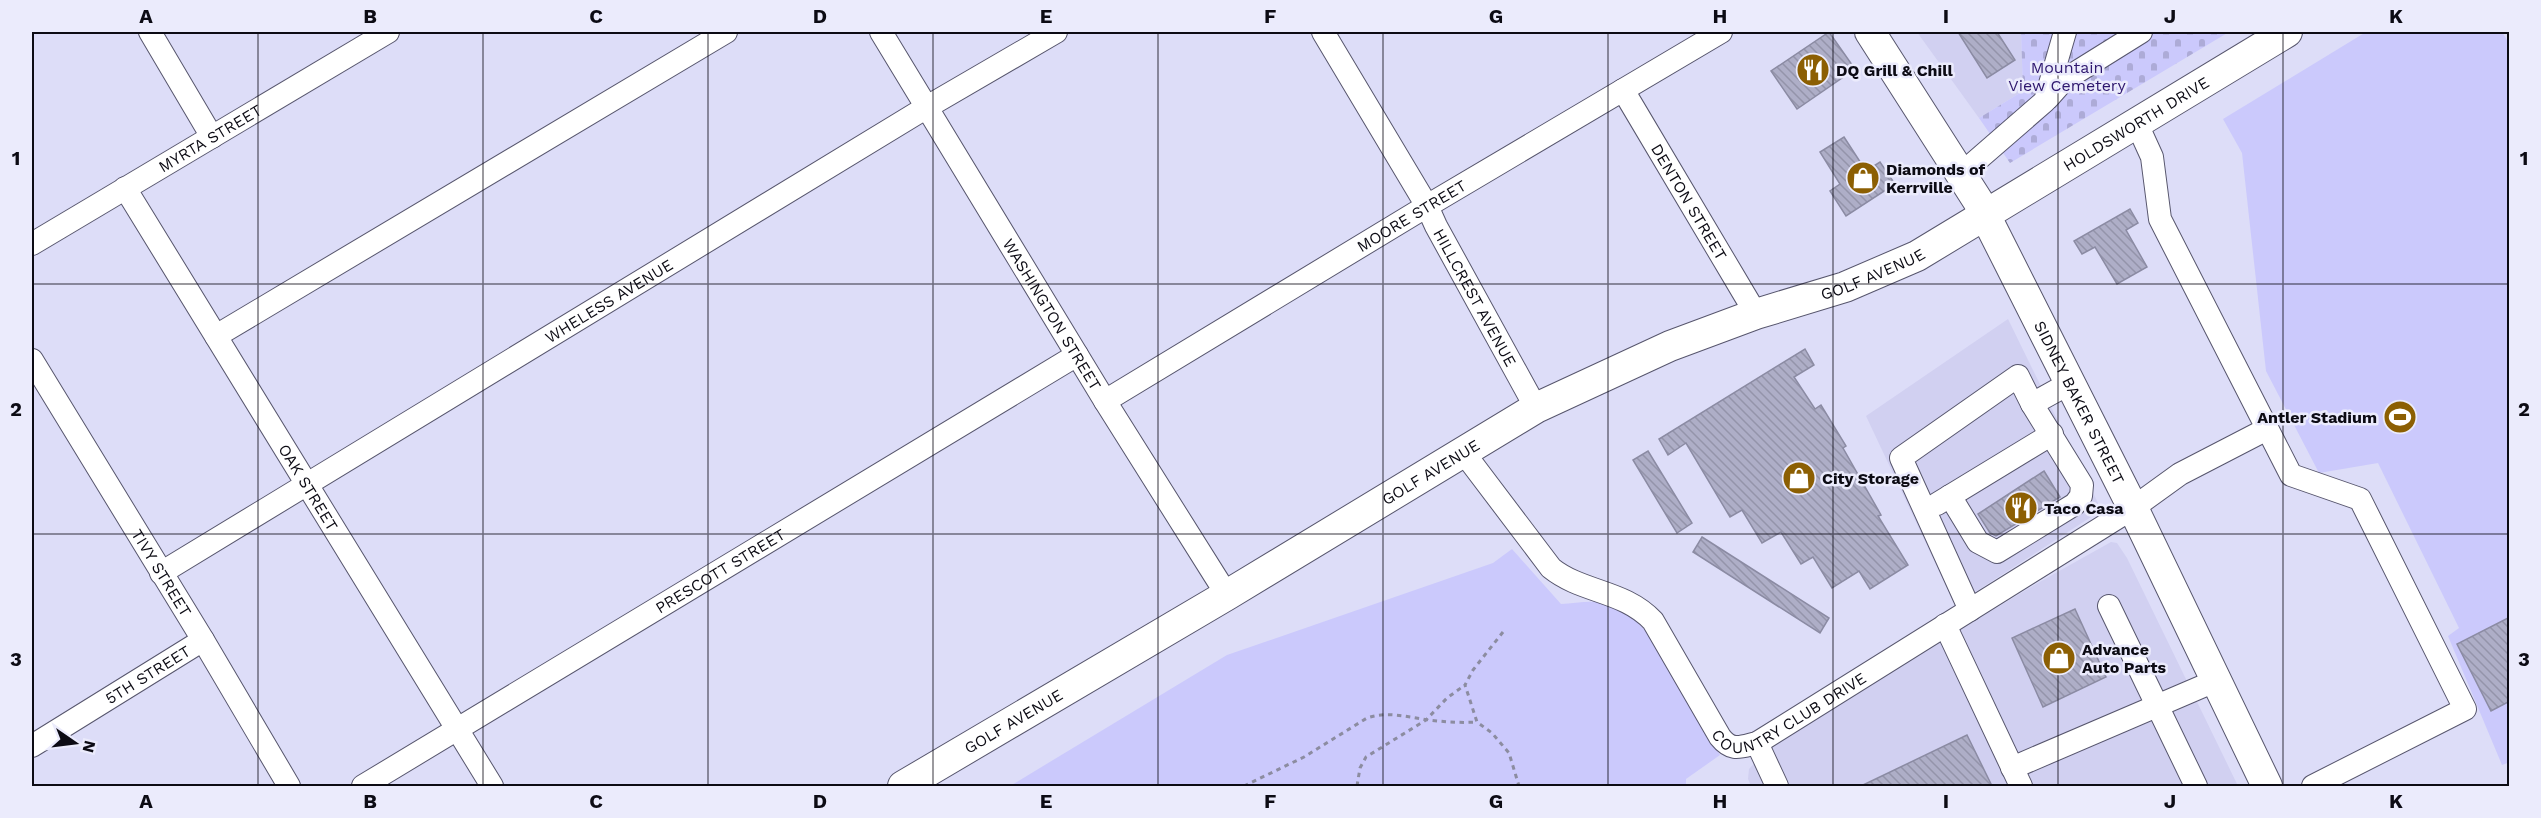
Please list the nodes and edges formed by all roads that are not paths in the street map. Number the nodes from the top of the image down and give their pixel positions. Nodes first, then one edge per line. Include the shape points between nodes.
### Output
1 (150, 32) edge
2 (388, 32) edge
3 (726, 32) edge
4 (881, 32) edge
5 (1056, 32) edge
6 (1323, 32) edge
7 (1721, 32) edge
8 (1870, 32) edge
9 (2065, 32) edge
10 (2141, 32) edge
11 (2287, 32) edge
12 (1623, 90) junction
13 (2045, 101) junction
14 (927, 107) junction
15 (2136, 124) junction
16 (212, 137) junction
17 (1960, 174) junction
18 (125, 188) junction
19 (1427, 206) junction
20 (1985, 215) junction
21 (32, 244) edge
22 (1756, 314) junction
23 (216, 336) junction
24 (1077, 355) junction
25 (32, 360) edge
26 (2070, 383) junction
27 (1105, 401) junction
28 (2032, 404) junction
29 (1536, 408) junction
30 (2267, 429) junction
31 (2052, 434) junction
32 (1464, 453) junction
33 (307, 483) junction
34 (1950, 496) junction
35 (2133, 508) junction
36 (1925, 512) junction
37 (2054, 517) junction
38 (2072, 546) junction
39 (160, 573) junction
40 (1227, 595) junction
41 (2109, 606) dead end
42 (1970, 610) junction
43 (1945, 625) junction
44 (203, 640) junction
45 (2215, 681) junction
46 (2156, 706) junction
47 (457, 730) junction
48 (1757, 743) junction
49 (32, 746) edge
50 (2017, 777) edge
51 (289, 786) edge
52 (363, 786) edge
53 (492, 786) edge
54 (903, 786) edge
55 (1777, 786) edge
56 (2196, 786) edge
57 (2267, 786) edge
58 (2313, 786) edge

1 - 16 street
2 - 16 street, MYRTA STREET
3 - 23 street
4 - 14 street, WASHINGTON STREET
5 - 14 street, WHELESS AVENUE
6 - 19 street, HILLCREST AVENUE
7 - 12 street, MOORE STREET
8 - 17 main road, SIDNEY BAKER STREET
9 - 13 street
10 - 13 street via 2064,80
11 - 15 main road, HOLDSWORTH DRIVE
12 - 19 street, MOORE STREET
12 - 22 street, DENTON STREET
13 - 17 street
14 - 24 street, WASHINGTON STREET
14 - 33 street, WHELESS AVENUE
15 - 20 main road, HOLDSWORTH DRIVE
15 - 30 street via 2152,158 2160,219
16 - 18 street, MYRTA STREET
17 - 20 main road, SIDNEY BAKER STREET
18 - 21 street, MYRTA STREET
18 - 23 street, OAK STREET
19 - 27 street, MOORE STREET
19 - 29 street, HILLCREST AVENUE
20 - 22 main road, GOLF AVENUE via 1917,256 1845,287
20 - 26 main road, SIDNEY BAKER STREET
22 - 29 main road, GOLF AVENUE via 1670,346
23 - 33 street, OAK STREET
24 - 27 street, WASHINGTON STREET
24 - 47 street, PRESCOTT STREET
25 - 39 street, TIVY STREET
26 - 28 street
26 - 35 main road, SIDNEY BAKER STREET
27 - 40 street, WASHINGTON STREET
28 - 31 street
28 - 36 street via 2018,376 1901,458
29 - 32 main road, GOLF AVENUE
30 - 35 street, COUNTRY CLUB DRIVE via 2180,474
30 - 58 street via 2291,476 2360,499 2465,709
31 - 34 street
31 - 37 street via 2082,485 2075,504
32 - 40 main road, GOLF AVENUE
32 - 48 street, COUNTRY CLUB DRIVE via 1551,568 1564,578 1634,604 1653,621 1726,745 1734,748
33 - 39 street, WHELESS AVENUE
33 - 47 street, OAK STREET
34 - 36 street
34 - 37 street via 1978,542 1997,552
35 - 38 street, COUNTRY CLUB DRIVE
35 - 45 main road, SIDNEY BAKER STREET
36 - 42 street
37 - 38 street
38 - 42 street, COUNTRY CLUB DRIVE
39 - 44 street, TIVY STREET
40 - 54 main road, GOLF AVENUE
41 - 46 street
42 - 43 street, COUNTRY CLUB DRIVE
43 - 48 street, COUNTRY CLUB DRIVE
43 - 50 street
44 - 49 street, 5TH STREET
44 - 51 street, TIVY STREET
45 - 46 street
45 - 57 main road, SIDNEY BAKER STREET
46 - 50 street
46 - 56 street
47 - 52 street, PRESCOTT STREET
47 - 53 street, OAK STREET
48 - 55 street

